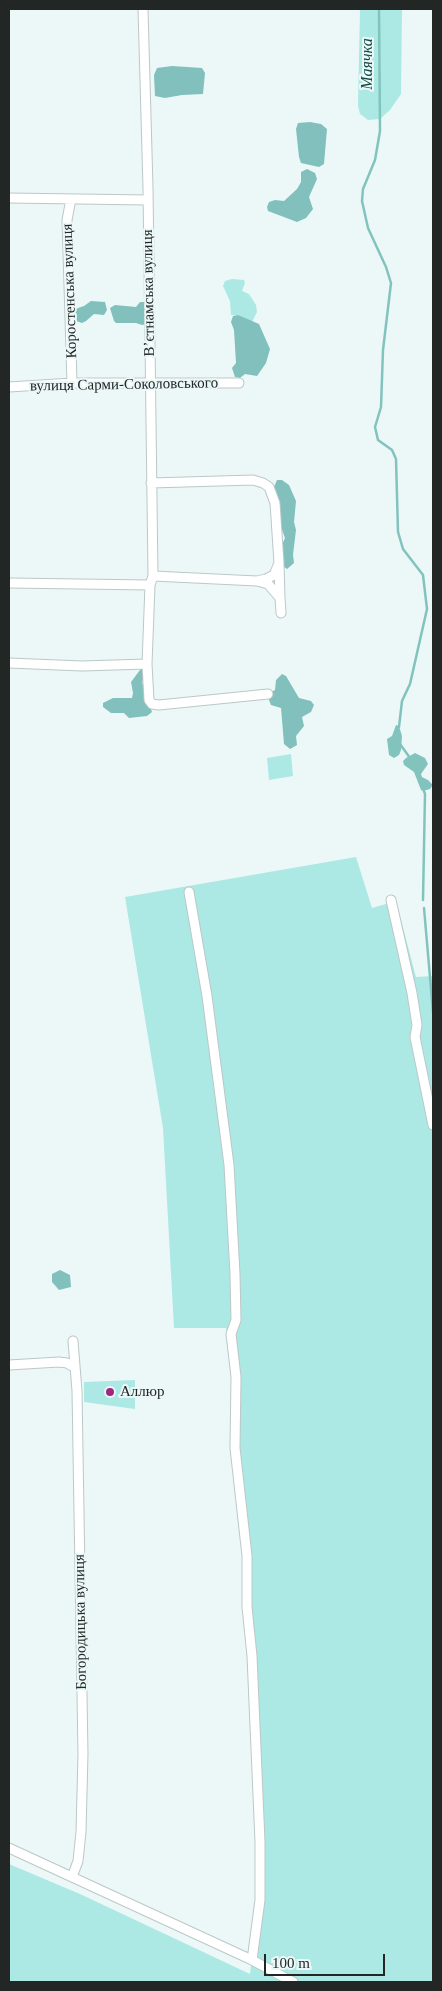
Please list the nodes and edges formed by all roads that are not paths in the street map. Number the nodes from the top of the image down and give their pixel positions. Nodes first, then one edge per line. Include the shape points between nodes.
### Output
1 (142, 9) edge
2 (9, 198) edge
3 (70, 199) junction
4 (148, 200) junction
5 (72, 383) junction
6 (239, 383) dead end
7 (150, 384) junction
8 (9, 386) edge
9 (151, 483) junction
10 (279, 563) junction
11 (151, 581) junction
12 (257, 581) junction
13 (9, 583) edge
14 (280, 598) junction
15 (281, 613) dead end
16 (9, 663) edge
17 (148, 664) junction
18 (268, 694) dead end
19 (189, 892) dead end
20 (392, 900) dead end
21 (433, 1125) edge
22 (73, 1341) dead end
23 (9, 1365) edge
24 (74, 1367) junction
25 (9, 1848) edge
26 (72, 1877) junction
27 (252, 1960) junction
28 (293, 1982) edge

1 - 4 street, Вʼєтнамська вулиця
2 - 3 street
3 - 4 street
3 - 5 street, Коростенська вулиця via 67,220
4 - 7 street, Вʼєтнамська вулиця
5 - 7 street, вулиця Сарми-Соколовського
5 - 8 street, вулиця Сарми-Соколовського
6 - 7 street, вулиця Сарми-Соколовського
7 - 9 street, Вʼєтнамська вулиця
9 - 10 street via 253,480 263,483 269,487 275,502
9 - 11 street, Вʼєтнамська вулиця
10 - 12 street via 274,575
10 - 14 street
11 - 12 street
11 - 13 street
11 - 17 street, Вʼєтнамська вулиця
12 - 14 street via 268,584
14 - 15 street
16 - 17 street
17 - 18 street, Вʼєтнамська вулиця via 149,700 152,704
19 - 27 street via 229,1165 236,1311 231,1334 236,1377 235,1448 247,1556 260,1842 260,1900
20 - 21 street via 412,993 417,1025 415,1037
22 - 24 street, Богородицька вулиця
23 - 24 street via 58,1362
24 - 26 street, Богородицька вулиця via 83,1754 81,1832 78,1861
25 - 26 street
26 - 27 street
27 - 28 street

